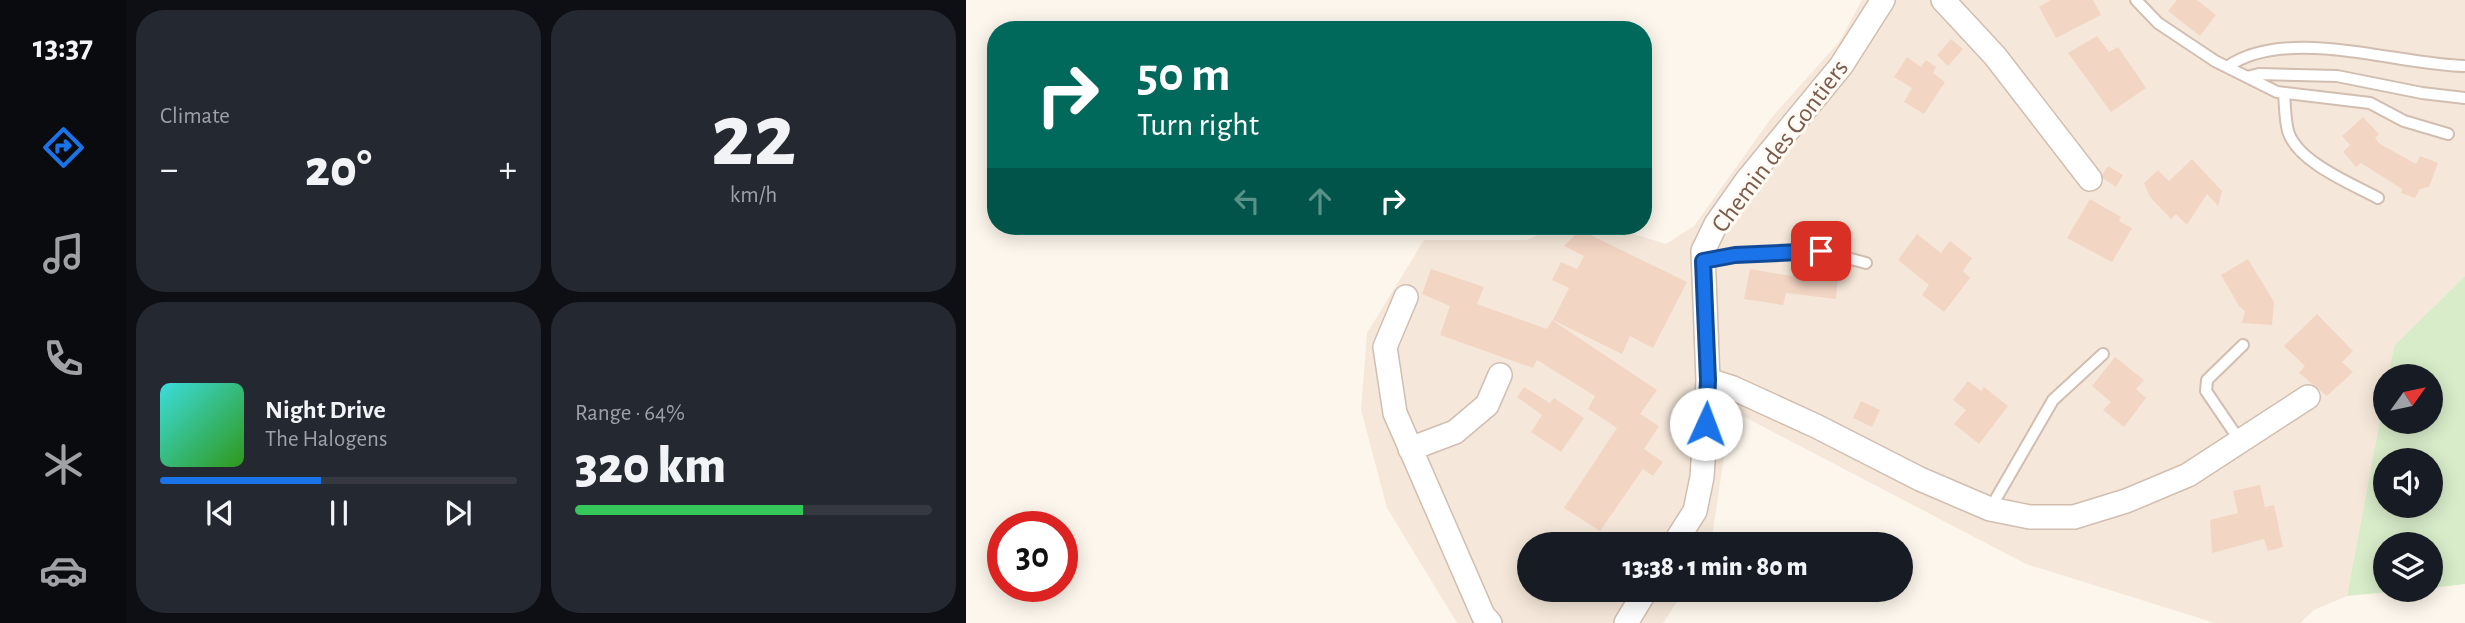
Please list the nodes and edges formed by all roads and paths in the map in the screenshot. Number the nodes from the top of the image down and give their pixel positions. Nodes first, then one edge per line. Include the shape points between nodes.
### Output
1 (1883, 0) edge
2 (1943, 0) edge
3 (2136, 0) edge
4 (2465, 66) edge
5 (2227, 67) junction
6 (2247, 77) junction
7 (2284, 93) junction
8 (2465, 98) edge
9 (2448, 134) dead end
10 (2090, 179) dead end
11 (2378, 198) dead end
12 (1703, 261) junction
13 (1866, 263) dead end
14 (1406, 297) dead end
15 (2243, 345) dead end
16 (2103, 354) dead end
17 (1500, 374) dead end
18 (1708, 380) junction
19 (2308, 397) dead end
20 (2240, 441) junction
21 (1410, 449) junction
22 (1990, 509) junction
23 (1682, 532) edge
24 (1639, 602) edge
25 (1490, 623) edge
26 (1626, 623) edge

1 - 12 street, Chemin des Gontiers via 1842,66 1747,180 1716,225
2 - 10 street via 1995,56
3 - 5 lane via 2158,23
4 - 5 lane via 2360,51 2291,48 2241,57
5 - 6 lane
6 - 7 lane
6 - 8 lane via 2337,76
7 - 9 lane via 2370,103 2404,121
7 - 11 lane via 2288,132 2298,149 2327,171
12 - 13 lane via 1821,251
12 - 18 street, Chemin des Gontiers
14 - 21 street via 1385,347 1395,413
15 - 20 lane via 2207,380 2206,391
16 - 22 lane via 2053,400
17 - 21 street via 1487,405 1455,432
18 - 22 street
18 - 23 street, Chemin des Gontiers via 1702,477 1695,511
19 - 20 street
20 - 22 street via 2188,475 2074,517 2030,517
21 - 25 street
24 - 26 street

